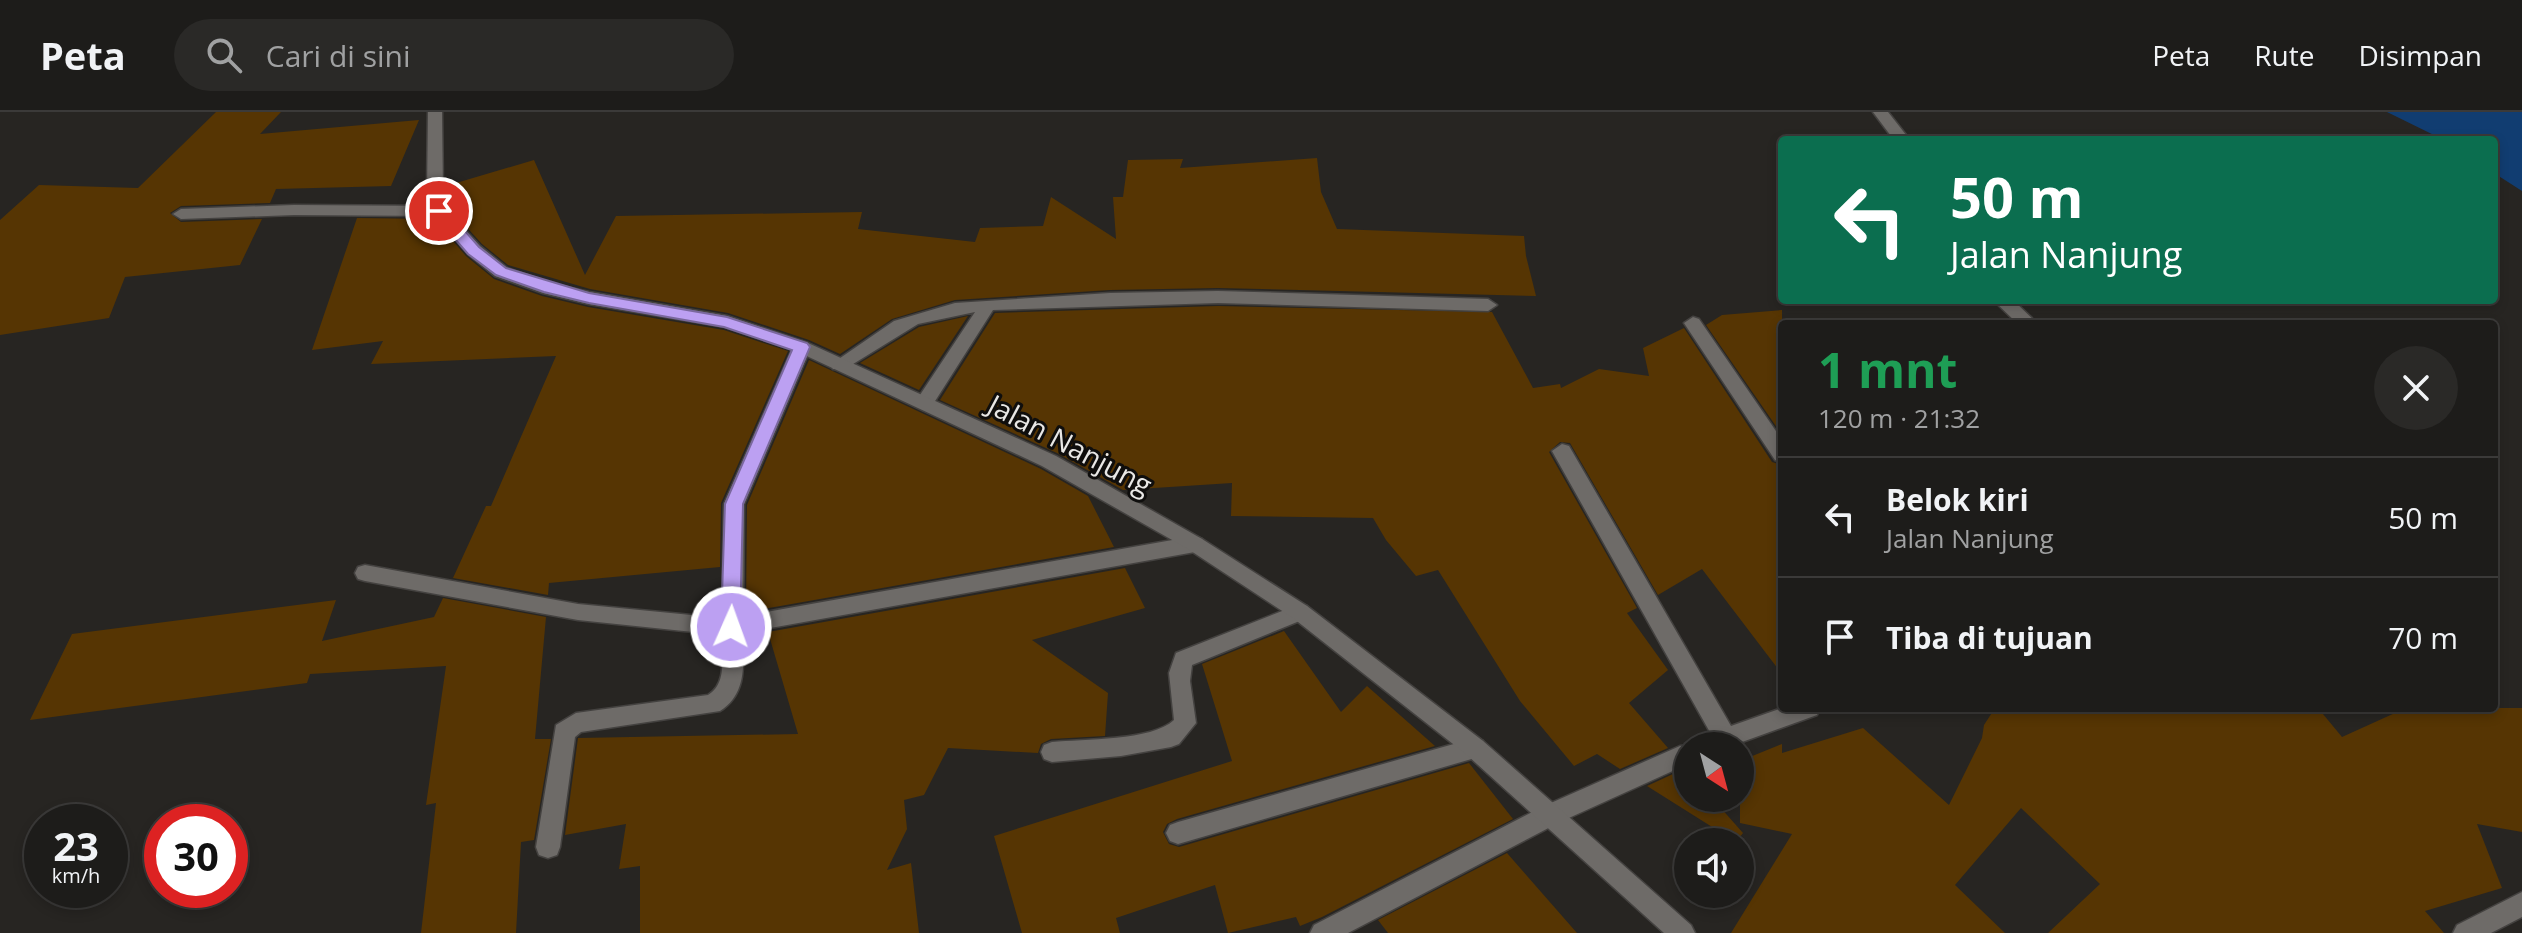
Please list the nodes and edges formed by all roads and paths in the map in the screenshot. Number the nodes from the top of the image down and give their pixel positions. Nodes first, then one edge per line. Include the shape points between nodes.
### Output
1 (435, 112) edge
2 (1880, 112) edge
3 (1899, 136) edge
4 (439, 211) junction
5 (181, 214) dead end
6 (2006, 304) edge
7 (988, 305) junction
8 (1488, 305) dead end
9 (2024, 320) edge
10 (1693, 323) dead end
11 (802, 347) junction
12 (839, 365) junction
13 (923, 404) junction
14 (1778, 449) edge
15 (1562, 451) dead end
16 (1195, 544) junction
17 (365, 573) dead end
18 (1300, 612) junction
19 (731, 627) junction
20 (1797, 712) edge
21 (1709, 732) edge
22 (1740, 732) edge
23 (1475, 748) junction
24 (1052, 752) dead end
25 (1674, 759) edge
26 (1552, 814) junction
27 (1178, 833) dead end
28 (548, 847) dead end
29 (2522, 904) edge
30 (1323, 933) edge
31 (1682, 933) edge
32 (2466, 933) edge

1 - 4 street
2 - 3 street
4 - 5 street
4 - 11 street, Jalan Nanjung via 501,272 589,298 727,322
6 - 9 street
7 - 8 street via 1197,297
7 - 12 street via 899,325
7 - 13 street
10 - 14 street
11 - 12 street, Jalan Nanjung
11 - 19 street via 734,504
12 - 13 street, Jalan Nanjung
13 - 16 street, Jalan Nanjung via 1049,461
15 - 21 street
16 - 18 street, Jalan Nanjung
16 - 19 street
17 - 19 street via 578,612
18 - 23 street, Jalan Nanjung
18 - 24 street via 1184,659 1180,677 1185,723 1171,737
19 - 28 street via 732,681 725,696 712,704 576,723 564,732
20 - 22 street
23 - 26 street, Jalan Nanjung
23 - 27 street
25 - 26 street
26 - 30 street
26 - 31 street, Jalan Nanjung
29 - 32 street

